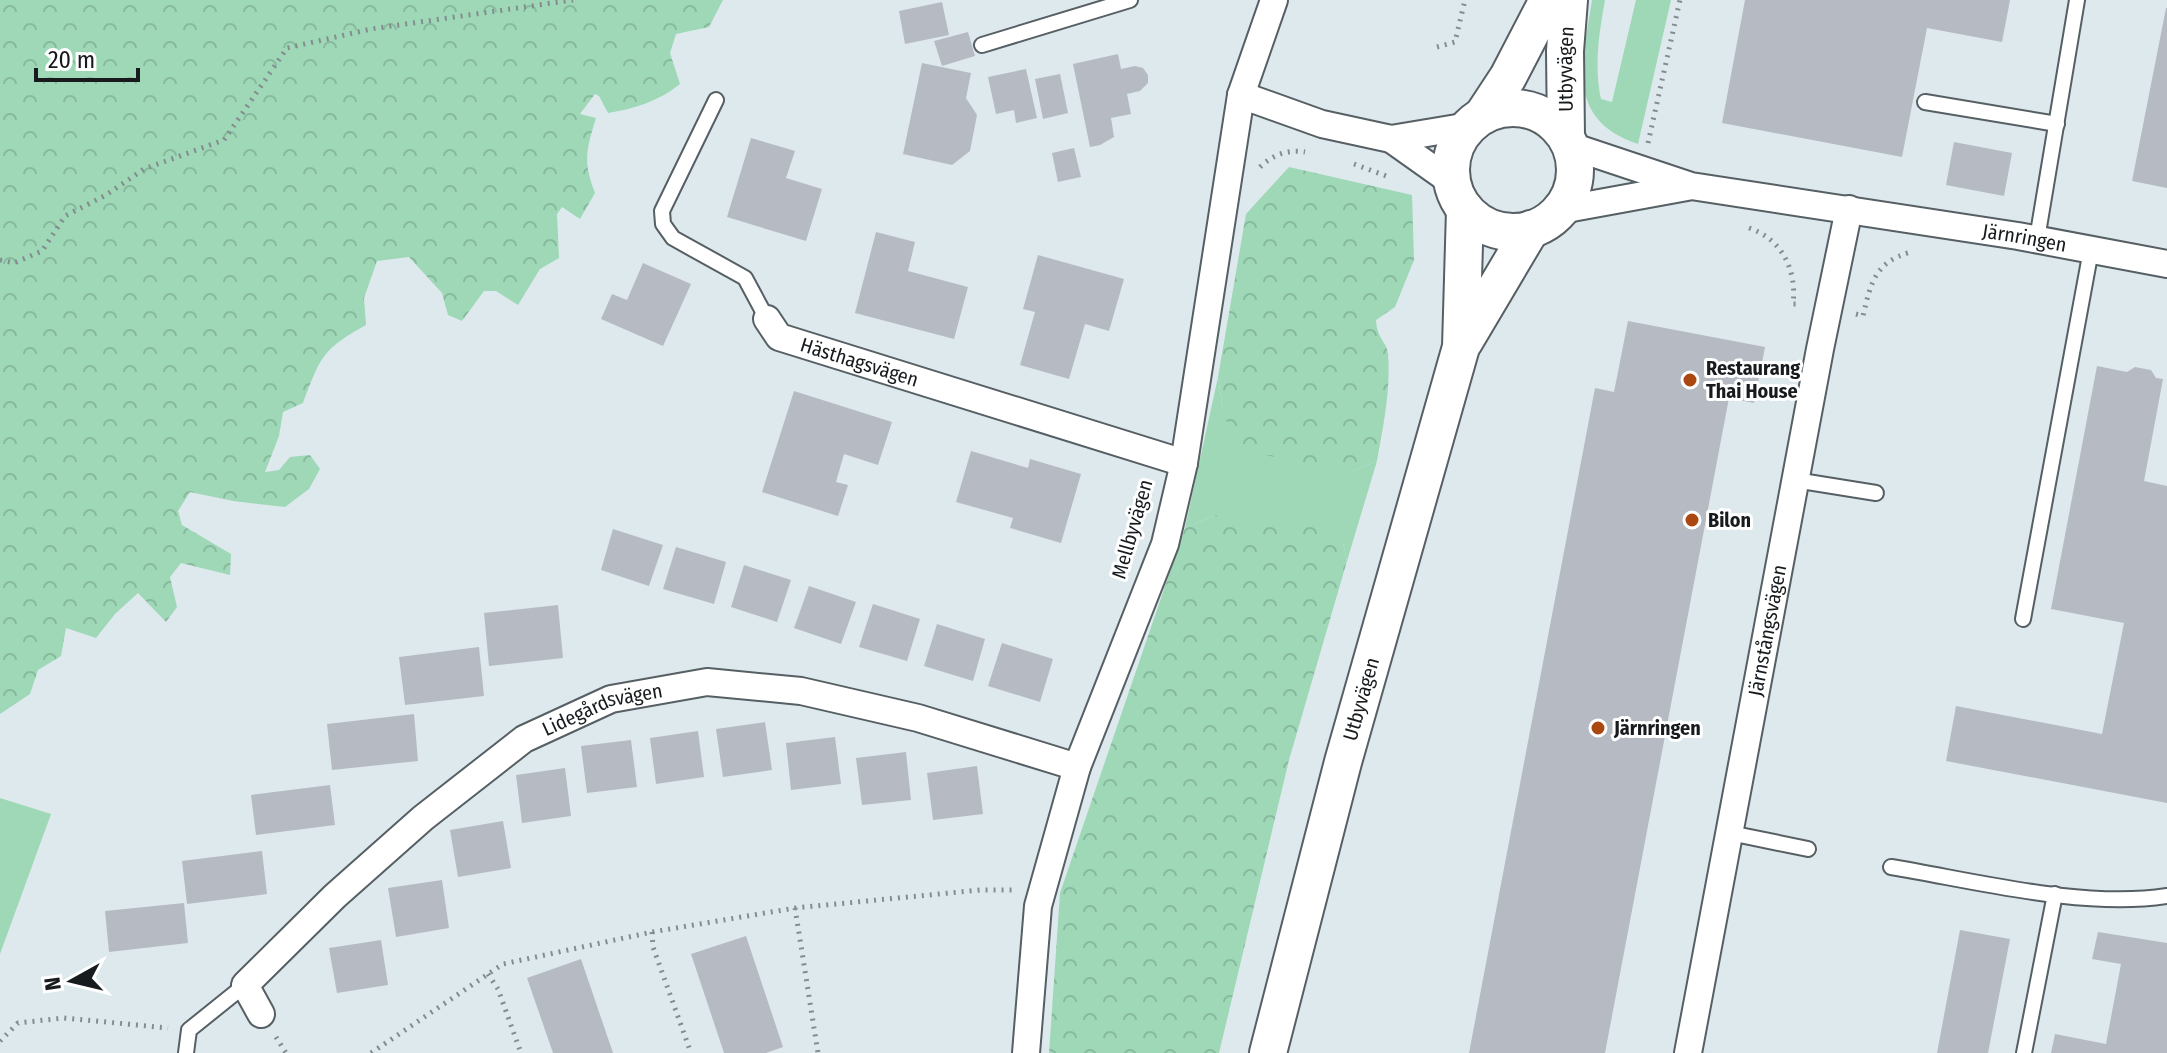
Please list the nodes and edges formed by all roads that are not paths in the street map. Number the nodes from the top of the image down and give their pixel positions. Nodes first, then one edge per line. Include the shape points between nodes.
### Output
1 (1130, 0) edge
2 (1274, 0) edge
3 (1548, 0) edge
4 (1569, 0) edge
5 (2077, 0) edge
6 (982, 45) dead end
7 (1241, 95) junction
8 (716, 100) dead end
9 (1925, 102) dead end
10 (1476, 121) junction
11 (2057, 124) junction
12 (1391, 139) junction
13 (1568, 141) junction
14 (1691, 186) junction
15 (1459, 196) junction
16 (1849, 209) junction
17 (1561, 210) junction
18 (1531, 229) junction
19 (2037, 239) junction
20 (2091, 250) junction
21 (2167, 264) edge
22 (767, 319) joint
23 (1461, 347) junction
24 (1184, 463) junction
25 (1795, 480) junction
26 (1876, 493) dead end
27 (2023, 619) dead end
28 (1077, 767) junction
29 (1730, 833) junction
30 (1808, 849) dead end
31 (1891, 867) dead end
32 (2055, 894) junction
33 (2167, 896) edge
34 (245, 985) junction
35 (261, 1014) dead end
36 (186, 1053) edge
37 (1026, 1053) edge
38 (1268, 1053) edge
39 (1688, 1053) edge
40 (2024, 1053) edge

1 - 6 lane
2 - 7 street, Mellbyvägen
3 - 10 main road, Utbyvägen via 1508,77
4 - 13 main road, Utbyvägen
5 - 11 lane
7 - 12 street via 1322,124
7 - 24 street, Mellbyvägen
8 - 22 lane, Hästhagsvägen via 662,211 663,224 673,238 745,278
9 - 11 lane
10 - 12 street
10 - 13 main road, Utbyvägen via 1501,109 1520,108 1554,123
10 - 15 main road, Utbyvägen via 1454,153
11 - 19 lane
12 - 15 street
13 - 14 street, Järnringen
13 - 17 main road, Utbyvägen via 1576,168
14 - 16 street, Järnringen
14 - 17 street, Järnringen
15 - 18 main road via 1479,221 1495,229
15 - 23 main road, Utbyvägen
16 - 19 street, Järnringen
16 - 25 street, Järnstångsvägen
17 - 18 main road, Utbyvägen
18 - 23 main road, Utbyvägen
19 - 20 street, Järnringen
20 - 21 street, Järnringen
20 - 27 lane
22 - 24 street, Hästhagsvägen via 779,337
23 - 38 main road, Utbyvägen via 1343,762
24 - 28 street, Mellbyvägen via 1165,544
25 - 26 lane
25 - 29 street, Järnstångsvägen
28 - 34 street, Lidegårdsvägen via 918,718 801,691 707,682 611,699 524,739 423,818
28 - 37 street, Mellbyvägen via 1038,906
29 - 30 lane
29 - 39 street, Järnstångsvägen
31 - 32 lane
32 - 33 lane via 2117,900
32 - 40 lane
34 - 35 street
34 - 36 lane via 189,1030

